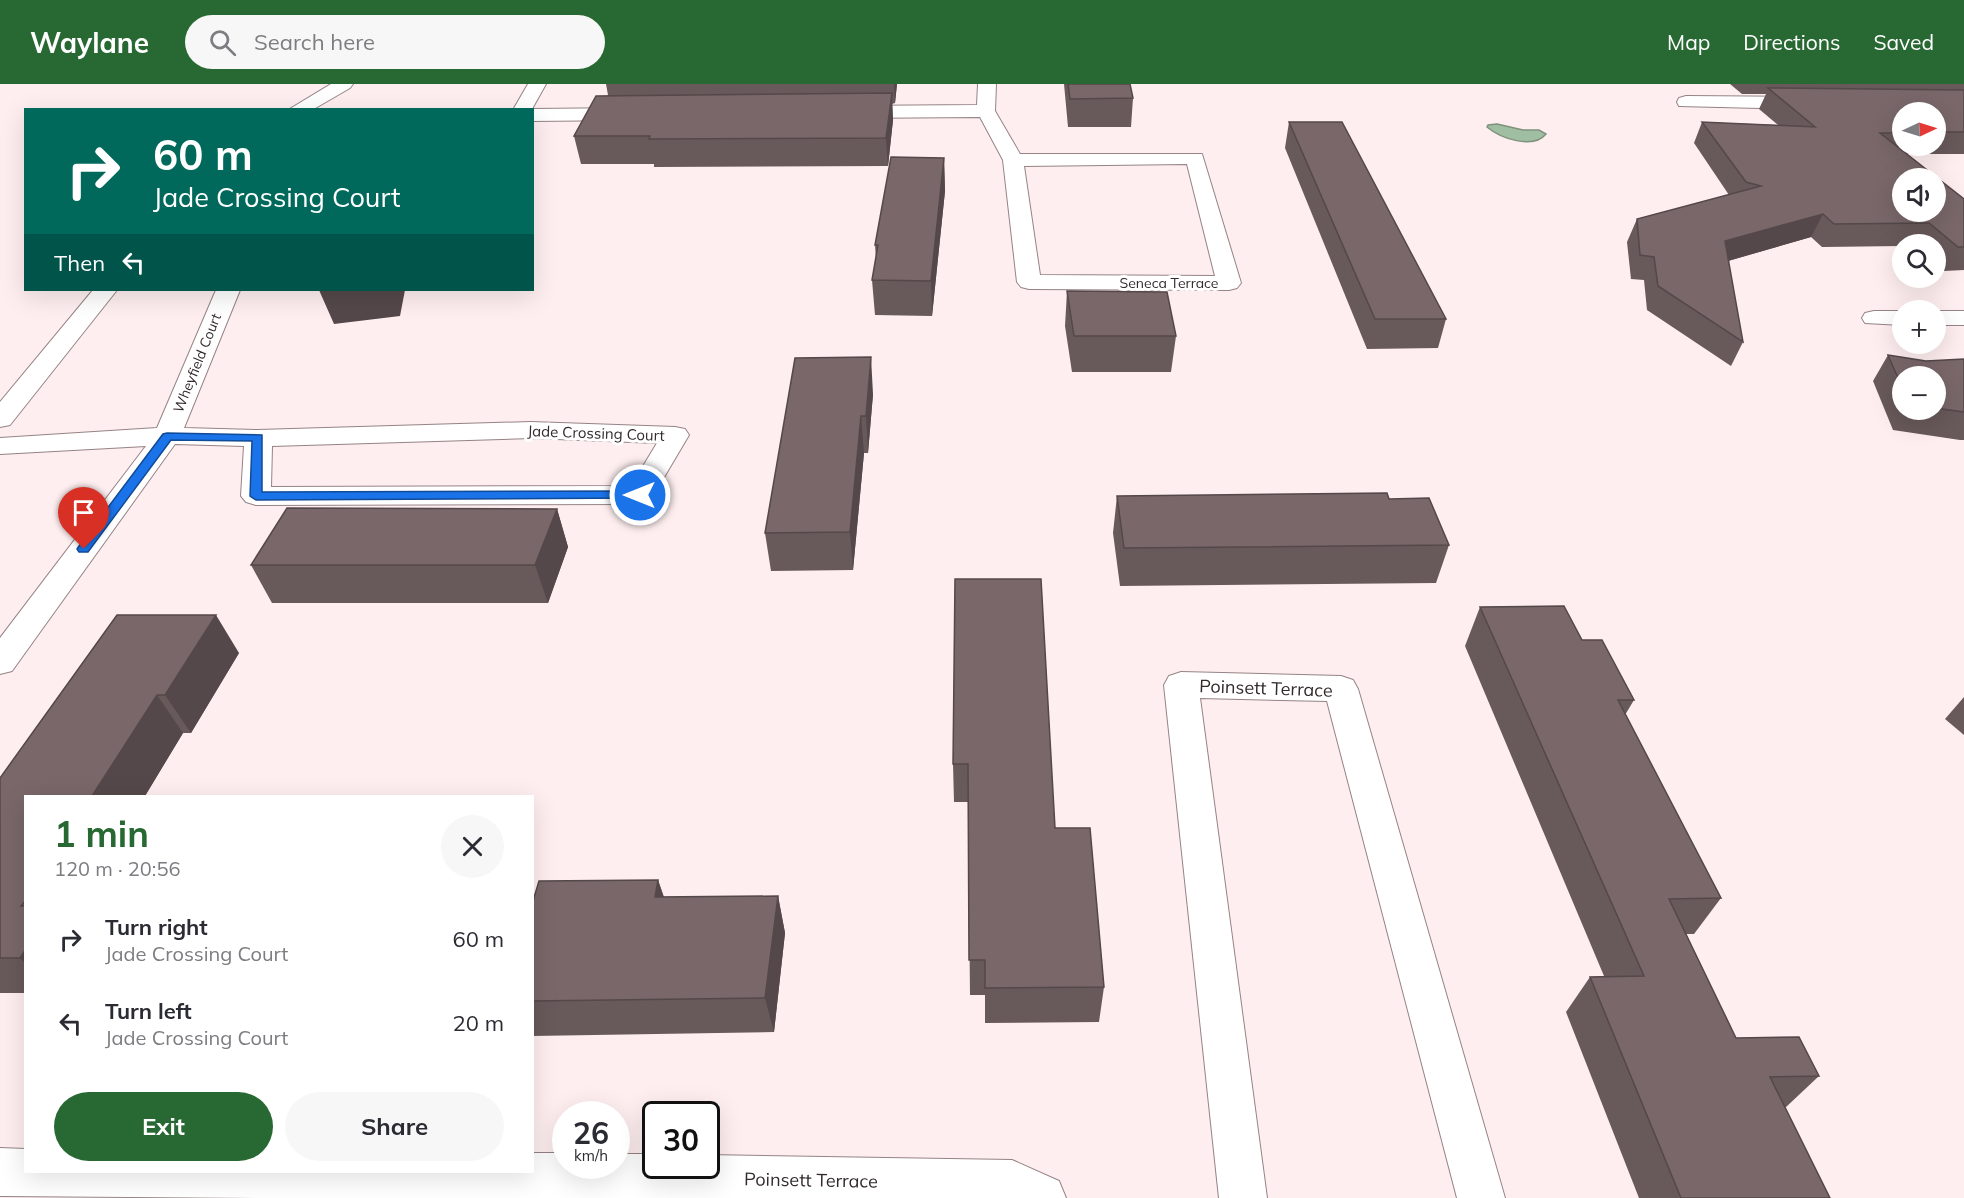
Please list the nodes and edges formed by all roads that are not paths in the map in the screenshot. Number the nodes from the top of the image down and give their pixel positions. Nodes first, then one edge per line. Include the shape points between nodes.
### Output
1 (345, 84) edge
2 (537, 84) edge
3 (987, 84) edge
4 (1686, 102) dead end
5 (1825, 103) edge
6 (301, 108) edge
7 (523, 108) edge
8 (986, 111) junction
9 (831, 112) edge
10 (652, 114) edge
11 (534, 115) edge
12 (1013, 160) junction
13 (104, 291) edge
14 (228, 291) edge
15 (1874, 318) dead end
16 (1892, 318) edge
17 (1946, 318) edge
18 (1964, 318) edge
19 (0, 419) edge
20 (167, 436) junction
21 (258, 438) junction
22 (0, 446) edge
23 (0, 662) edge
24 (0, 1172) edge
25 (24, 1172) edge
26 (49, 1173) edge
27 (782, 1188) edge
28 (1042, 1198) edge
29 (1243, 1198) edge
30 (1481, 1198) edge

1 - 6 street
2 - 7 street
3 - 8 street
4 - 5 street
8 - 9 street
8 - 12 street, Seneca Terrace
10 - 11 street
12 - 12 street, Seneca Terrace via 1029,282 1229,283 1195,158
13 - 19 street
14 - 20 street, Wheyfield Court
15 - 16 street
17 - 18 street
20 - 21 street, Jade Crossing Court
20 - 22 street, Jade Crossing Court
20 - 23 street, Wheyfield Court
21 - 21 street, Jade Crossing Court via 256,496 640,495 675,435 531,430
24 - 25 street, Poinsett Terrace
26 - 27 street, Poinsett Terrace
27 - 28 street, Poinsett Terrace via 1012,1184
29 - 30 street, Poinsett Terrace via 1181,685 1341,689

